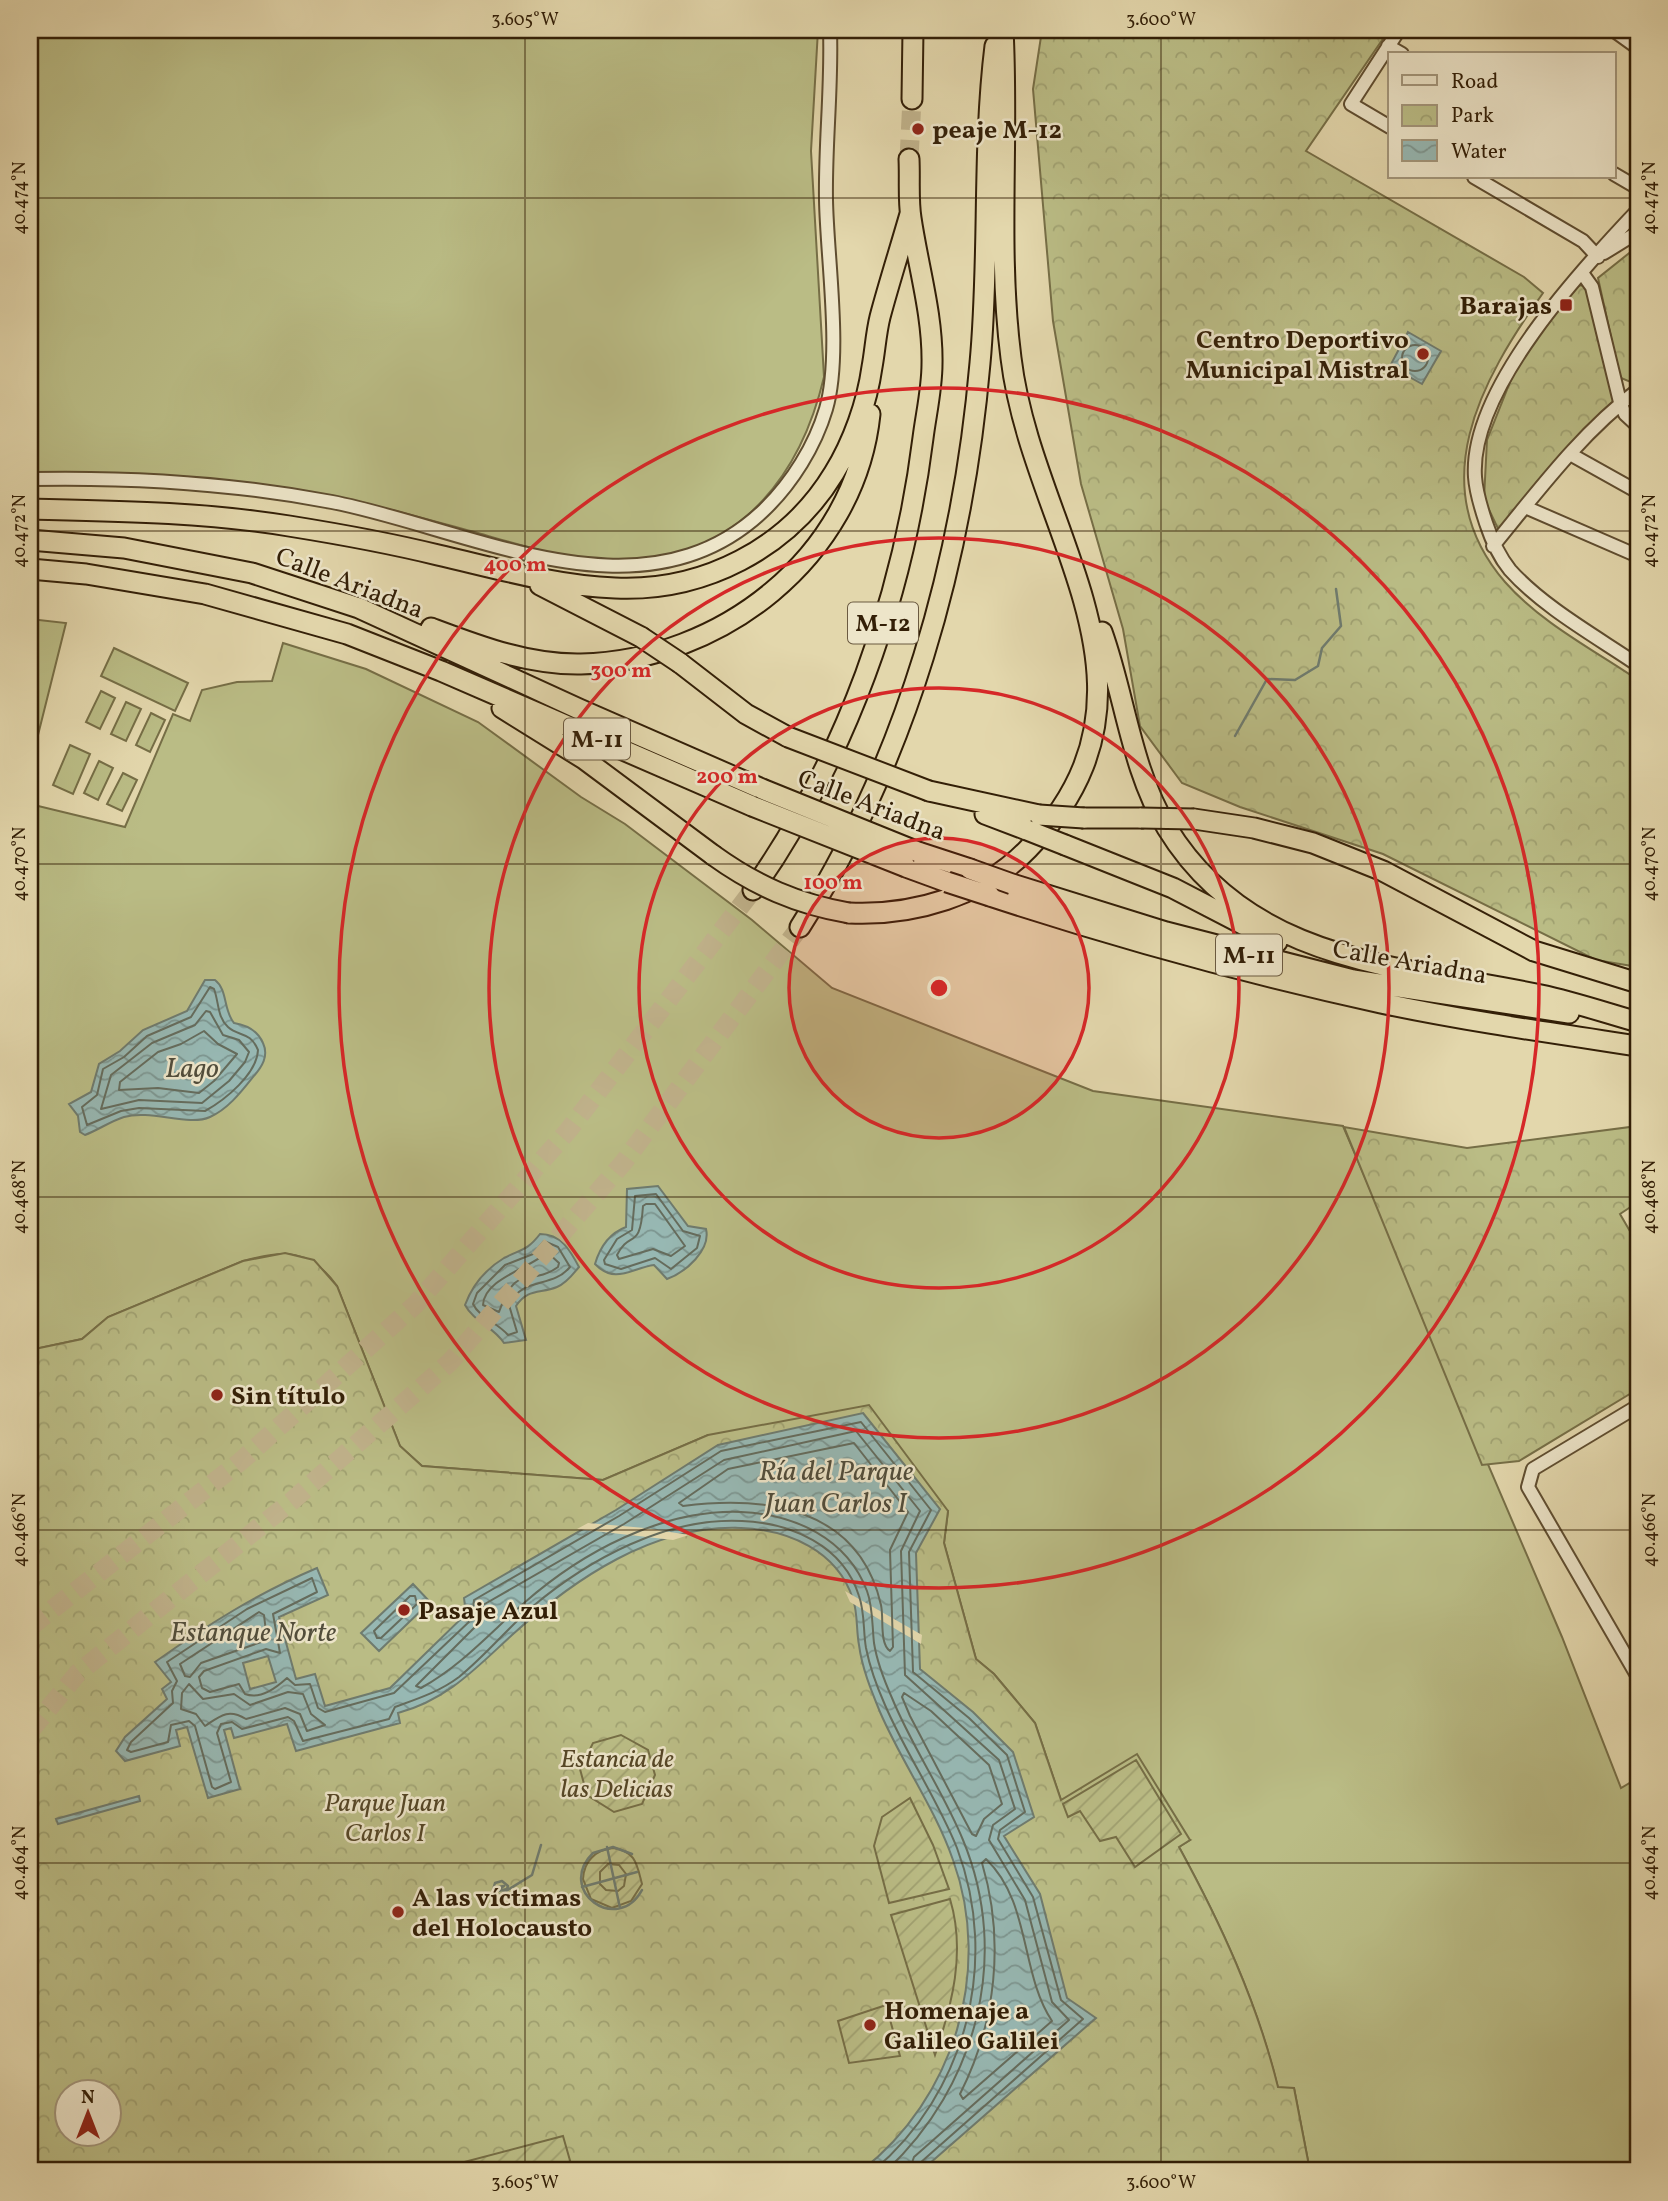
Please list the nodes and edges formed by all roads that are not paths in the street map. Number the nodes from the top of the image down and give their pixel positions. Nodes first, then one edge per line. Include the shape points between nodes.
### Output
1 (830, 30) edge
2 (914, 30) edge
3 (997, 30) edge
4 (1003, 30) edge
5 (1399, 30) edge
6 (1613, 30) edge
7 (1388, 46) junction
8 (1638, 48) edge
9 (1398, 52) edge
10 (912, 99) tunnel mouth
11 (1388, 126) edge
12 (909, 159) tunnel mouth
13 (1616, 175) edge
14 (1476, 178) edge
15 (1638, 188) edge
16 (1638, 210) edge
17 (910, 214) junction
18 (1637, 224) edge
19 (1620, 229) junction
20 (1598, 257) junction
21 (1582, 273) junction
22 (872, 371) junction
23 (1638, 390) edge
24 (1620, 402) junction
25 (1638, 426) edge
26 (1570, 454) junction
27 (30, 479) edge
28 (1638, 492) edge
29 (1049, 502) junction
30 (1525, 507) junction
31 (30, 509) edge
32 (30, 540) edge
33 (1493, 546) junction
34 (1638, 556) edge
35 (30, 569) edge
36 (505, 570) junction
37 (359, 608) junction
38 (1638, 665) edge
39 (442, 671) junction
40 (929, 791) junction
41 (757, 798) junction
42 (912, 859) junction
43 (752, 890) tunnel mouth
44 (800, 927) tunnel mouth
45 (1638, 983) edge
46 (1492, 1002) junction
47 (1638, 1023) edge
48 (1638, 1046) edge
49 (1638, 1406) edge
50 (1638, 1677) edge

1 - 27 street via 832,73 825,160 830,391 817,431 792,480 734,535 666,563 594,566 333,503 268,492 160,480
2 - 10 highway
3 - 44 highway, M-12 via 990,91 981,361 962,506 935,622 896,736 857,822
4 - 29 highway via 1007,92 1005,285 1011,359 1026,433
5 - 7 street
6 - 8 street
7 - 9 street
7 - 11 street via 1351,104
12 - 17 highway, M-12
13 - 15 street
14 - 20 street via 1583,242
16 - 19 street
17 - 22 highway via 879,320
17 - 43 highway, M-12 via 932,365 900,571 854,703 808,799
18 - 19 street
18 - 20 street via 1619,244
19 - 20 street
20 - 21 street
21 - 24 street via 1592,287
21 - 33 street via 1517,356 1479,438 1475,475
22 - 36 highway via 855,430 834,473 793,523 748,557 716,573 643,588 603,587
22 - 37 highway via 865,444 848,492 825,533 766,597 713,631 656,655 579,664 507,654 395,615
23 - 24 street
24 - 25 street
24 - 26 street
26 - 28 street
26 - 30 street
29 - 39 highway, bridge via 1094,634 1100,680 1089,752 1049,828 1017,861 947,900 909,910 849,913 769,890 713,855 584,759
29 - 47 highway via 1085,582 1108,649 1146,786 1167,828 1216,888 1283,932 1341,956 1544,995
30 - 33 street
30 - 34 street
31 - 36 highway via 146,512 286,525
32 - 37 highway, Calle Ariadna / M-11 via 124,548 252,573
33 - 38 street via 1511,571
35 - 39 highway, Calle Ariadna / M-11 via 120,579 218,598 347,634
36 - 40 highway, bridge via 641,637 746,714 788,737
37 - 41 highway, Calle Ariadna / M-11 via 579,709
39 - 41 highway, Calle Ariadna / M-11
40 - 45 highway, bridge via 1039,815 1194,819 1313,843 1383,871 1534,951
40 - 46 highway, bridge via 1173,888 1295,951
41 - 42 highway, Calle Ariadna / M-11, bridge
42 - 46 highway, Calle Ariadna / M-11, bridge via 970,869 1262,959 1353,980
42 - 48 highway, Calle Ariadna / M-11, bridge via 947,882 1097,931 1295,983 1396,1006
46 - 47 highway, Calle Ariadna / M-11
49 - 50 street via 1533,1469 1528,1479 1531,1495

